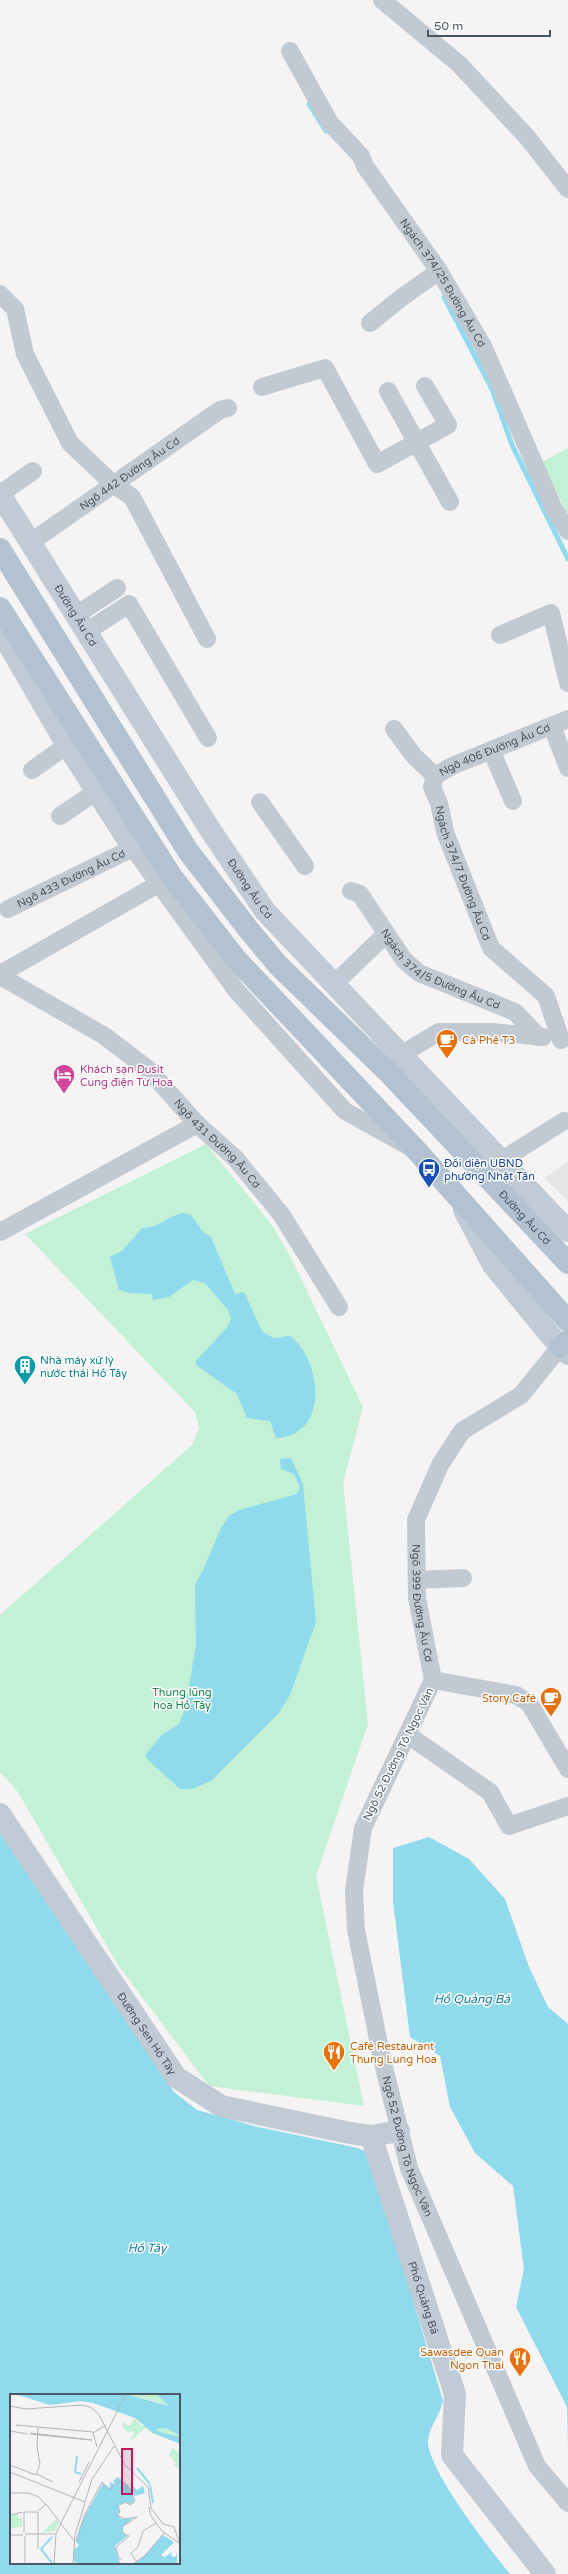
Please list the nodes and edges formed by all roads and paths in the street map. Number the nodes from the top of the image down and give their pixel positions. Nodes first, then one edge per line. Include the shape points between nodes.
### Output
1 (382, 0) edge
2 (290, 51) dead end
3 (568, 189) edge
4 (439, 271) junction
5 (0, 294) edge
6 (370, 323) dead end
7 (425, 386) dead end
8 (262, 387) dead end
9 (388, 391) dead end
10 (228, 408) dead end
11 (418, 442) junction
12 (33, 471) dead end
13 (114, 485) junction
14 (0, 494) edge
15 (450, 502) dead end
16 (568, 531) edge
17 (31, 542) junction
18 (0, 548) edge
19 (117, 588) dead end
20 (0, 608) edge
21 (81, 624) junction
22 (500, 635) dead end
23 (207, 639) dead end
24 (3, 641) edge
25 (568, 683) edge
26 (560, 722) edge
27 (394, 729) dead end
28 (208, 738) dead end
29 (67, 745) junction
30 (491, 750) junction
31 (568, 768) edge
32 (32, 770) dead end
33 (435, 776) junction
34 (97, 791) junction
35 (513, 801) dead end
36 (260, 802) dead end
37 (60, 816) dead end
38 (133, 848) junction
39 (305, 866) dead end
40 (165, 880) junction
41 (351, 891) dead end
42 (8, 909) dead end
43 (386, 934) junction
44 (0, 975) edge
45 (334, 984) junction
46 (539, 1037) junction
47 (566, 1040) edge
48 (402, 1054) junction
49 (564, 1121) dead end
50 (197, 1124) junction
51 (502, 1160) junction
52 (458, 1196) junction
53 (568, 1231) edge
54 (0, 1232) edge
55 (568, 1263) edge
56 (340, 1307) dead end
57 (568, 1321) edge
58 (565, 1347) edge
59 (463, 1578) dead end
60 (417, 1580) junction
61 (433, 1680) junction
62 (408, 1735) junction
63 (568, 1769) edge
64 (568, 1806) edge
65 (0, 1814) edge
66 (399, 2132) junction
67 (371, 2136) junction
68 (568, 2503) edge
69 (545, 2574) edge

1 - 3 street via 458,64 527,137
2 - 4 street, Ngách 374/25 Đường Âu Cơ via 330,123 361,156 365,166
4 - 6 street
4 - 16 street, Ngách 374/25 Đường Âu Cơ via 483,346 554,509
5 - 13 street via 16,309 25,354 70,443
7 - 11 street via 448,425
8 - 11 street via 325,368 377,464
9 - 11 street
10 - 13 street, Ngõ 442 Đường Âu Cơ via 220,410
11 - 15 street
12 - 14 street
13 - 17 street, Ngõ 442 Đường Âu Cơ
13 - 23 street via 132,497
14 - 17 street, Đường Âu Cơ
17 - 21 street, Đường Âu Cơ
18 - 55 main road, Đường Âu Cơ via 188,851 248,928 278,965 388,1072
19 - 21 street
20 - 40 main road
21 - 28 street via 129,604
21 - 45 street, Đường Âu Cơ via 209,828 265,911
22 - 25 street via 551,613
24 - 29 street
26 - 30 street, Ngõ 406 Đường Âu Cơ
26 - 31 street
27 - 33 street, Ngõ 406 Đường Âu Cơ via 414,756
29 - 32 street
29 - 34 street
30 - 33 street, Ngõ 406 Đường Âu Cơ
30 - 35 street
33 - 47 street, Ngách 374/7 Đường Âu Cơ via 432,787 439,803 445,832 492,948 546,996
34 - 37 street
34 - 38 street
36 - 39 street
38 - 40 street
38 - 42 street, Ngõ 433 Đường Âu Cơ
40 - 44 street, Ngõ 431 Đường Âu Cơ
40 - 52 main road via 260,987
41 - 43 street, Ngách 374/5 Đường Âu Cơ via 360,894
43 - 45 street
43 - 46 street, Ngách 374/5 Đường Âu Cơ via 404,960 419,972 514,1012
44 - 50 street, Ngõ 431 Đường Âu Cơ via 103,1035 148,1069
45 - 48 street, Đường Âu Cơ
46 - 47 street
46 - 48 street via 494,1032 438,1032
48 - 51 street, Đường Âu Cơ
49 - 51 street
50 - 54 street
50 - 56 street, Ngõ 431 Đường Âu Cơ via 235,1158 282,1214
51 - 53 street, Đường Âu Cơ
52 - 57 main road
52 - 58 street via 494,1265
58 - 60 street, Ngõ 399 Đường Âu Cơ via 521,1395 462,1431 440,1465 416,1520
59 - 60 street
60 - 61 street, Ngõ 399 Đường Âu Cơ via 417,1598
61 - 62 street, Ngõ 52 Đường Tô Ngọc Vân
61 - 63 street via 516,1695 529,1703
62 - 64 street via 490,1792 509,1826
62 - 66 street, Ngõ 52 Đường Tô Ngọc Vân via 396,1754 363,1828 354,1891 356,1930 365,1980
65 - 67 street, Đường Sen Hồ Tây via 176,2077 221,2106
66 - 67 street, Đường Sen Hồ Tây
66 - 68 street, Ngõ 52 Đường Tô Ngọc Vân via 409,2168 537,2466
67 - 69 street, Phố Quảng Bá via 455,2394 452,2455

